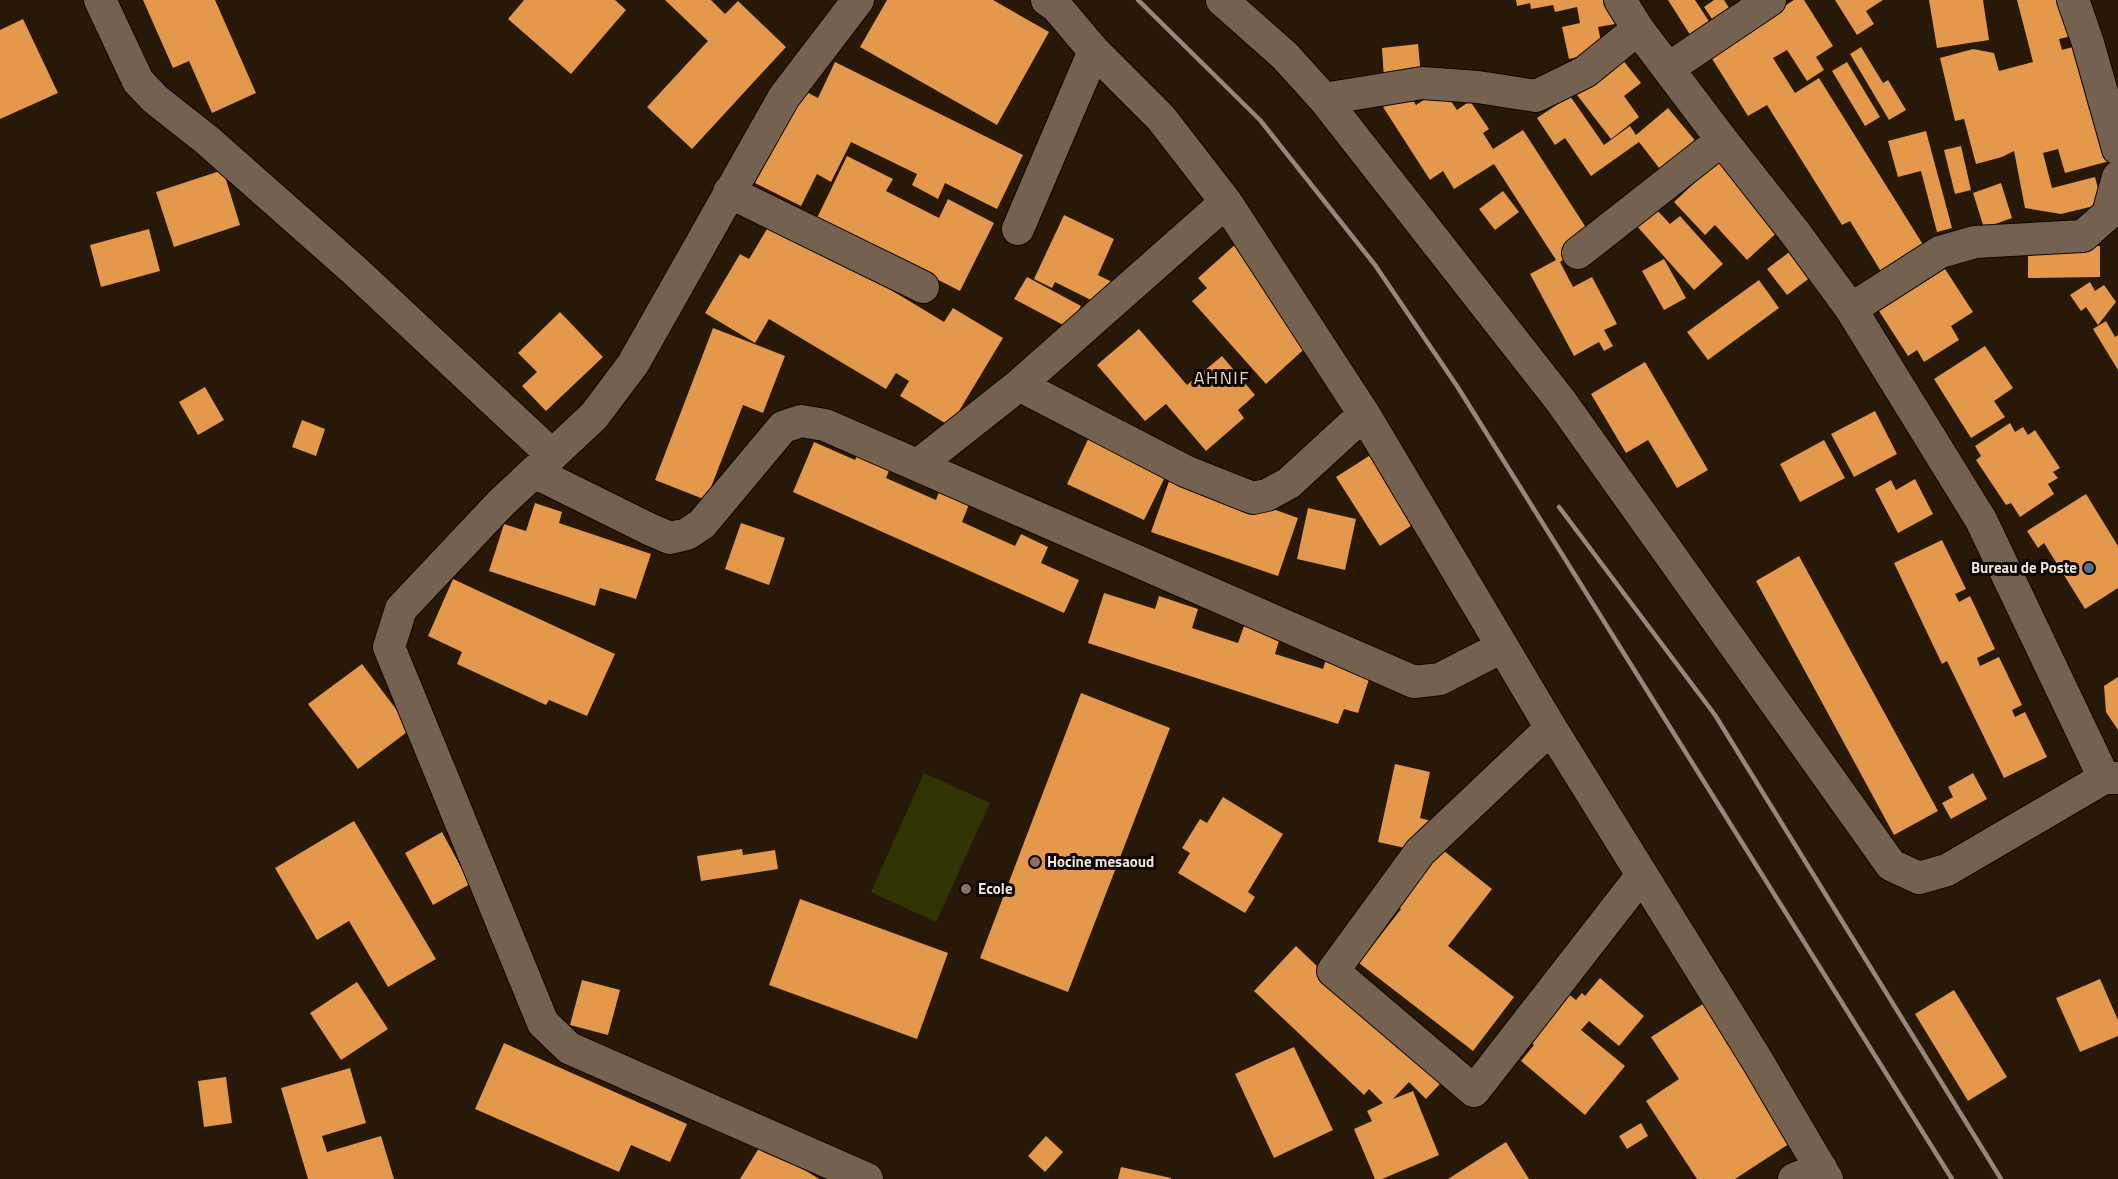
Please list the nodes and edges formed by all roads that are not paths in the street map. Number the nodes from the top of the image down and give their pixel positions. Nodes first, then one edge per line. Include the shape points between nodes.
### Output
1 (100, 0) edge
2 (858, 0) edge
3 (1047, 0) edge
4 (1222, 0) edge
5 (1620, 0) edge
6 (1770, 0) edge
7 (2073, 0) edge
8 (1638, 28) junction
9 (1094, 51) junction
10 (1669, 68) junction
11 (1324, 99) junction
12 (1722, 140) junction
13 (2118, 149) edge
14 (2118, 177) edge
15 (729, 192) junction
16 (1226, 202) junction
17 (1018, 229) dead end
18 (1578, 253) dead end
19 (923, 287) dead end
20 (1851, 309) junction
21 (1020, 385) junction
22 (1364, 414) junction
23 (543, 464) junction
24 (918, 465) junction
25 (1502, 646) junction
26 (1551, 728) junction
27 (2111, 778) edge
28 (1642, 875) junction
29 (1814, 1175) edge
30 (867, 1179) edge

1 - 23 street via 138,81 149,93 354,270
2 - 15 street via 784,97
3 - 9 street
4 - 11 street via 1285,56
5 - 8 street
6 - 10 street
7 - 13 street
8 - 10 street
8 - 11 street via 1585,72 1536,96 1422,83
9 - 16 street via 1161,118
9 - 17 street
10 - 12 street
11 - 27 street via 1560,400 1891,865 1919,878 1947,870
12 - 18 street
12 - 20 street
14 - 20 street via 2108,214 2083,236 1975,242 1940,252
15 - 19 street
15 - 23 street via 633,364 594,416
16 - 21 street
16 - 22 street
20 - 27 street via 1981,520
21 - 22 street via 1185,471 1253,498 1289,483
21 - 24 street
22 - 25 street
23 - 24 street via 649,530 670,538 687,534 702,524 783,427 792,424 825,424
23 - 30 street via 401,609 389,647 543,1023 569,1048
24 - 25 street via 1414,682 1440,679
25 - 26 street
26 - 28 street
26 - 28 street via 1420,852 1333,971 1474,1091
28 - 29 street via 1757,1060

